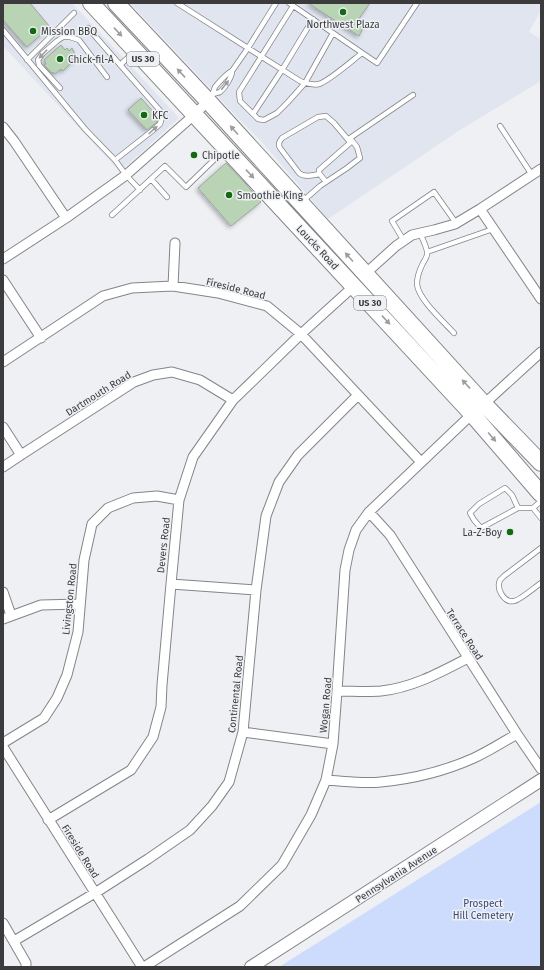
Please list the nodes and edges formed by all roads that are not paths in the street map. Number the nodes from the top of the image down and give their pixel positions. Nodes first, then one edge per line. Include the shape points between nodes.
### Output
1 (92, 3) edge
2 (116, 3) edge
3 (177, 3) edge
4 (276, 3) edge
5 (417, 3) edge
6 (291, 4) edge
7 (74, 13) dead end
8 (313, 19) junction
9 (88, 28) dead end
10 (3, 30) edge
11 (333, 33) junction
12 (248, 48) junction
13 (136, 51) junction
14 (362, 53) junction
15 (262, 56) junction
16 (27, 60) junction
17 (120, 65) junction
18 (282, 70) junction
19 (107, 77) dead end
20 (304, 82) junction
21 (60, 88) dead end
22 (413, 95) dead end
23 (210, 98) junction
24 (194, 114) junction
25 (253, 114) junction
26 (500, 126) dead end
27 (3, 127) edge
28 (351, 141) junction
29 (226, 148) junction
30 (115, 160) junction
31 (541, 169) edge
32 (320, 174) junction
33 (126, 175) junction
34 (532, 175) junction
35 (151, 179) junction
36 (326, 182) junction
37 (140, 190) junction
38 (167, 197) dead end
39 (301, 204) junction
40 (480, 209) junction
41 (112, 216) dead end
42 (66, 218) junction
43 (456, 223) junction
44 (494, 229) junction
45 (420, 234) junction
46 (404, 240) junction
47 (175, 243) dead end
48 (427, 252) junction
49 (3, 259) edge
50 (365, 274) junction
51 (3, 280) edge
52 (174, 286) junction
53 (354, 286) junction
54 (541, 299) edge
55 (454, 333) dead end
56 (302, 334) junction
57 (41, 338) junction
58 (541, 352) edge
59 (3, 362) edge
60 (358, 395) junction
61 (233, 400) junction
62 (478, 409) junction
63 (3, 427) edge
64 (20, 455) junction
65 (421, 462) junction
66 (541, 463) edge
67 (3, 467) edge
68 (541, 494) edge
69 (179, 500) junction
70 (541, 501) edge
71 (518, 508) junction
72 (533, 508) junction
73 (369, 512) junction
74 (541, 518) edge
75 (541, 548) edge
76 (541, 582) edge
77 (170, 584) junction
78 (256, 590) junction
79 (3, 592) edge
80 (80, 604) junction
81 (7, 617) edge
82 (468, 658) junction
83 (338, 691) junction
84 (243, 732) junction
85 (517, 734) junction
86 (3, 743) edge
87 (332, 744) junction
88 (3, 747) edge
89 (541, 769) edge
90 (326, 780) junction
91 (541, 780) edge
92 (48, 820) junction
93 (95, 893) junction
94 (3, 923) edge
95 (14, 941) junction
96 (26, 967) edge
97 (143, 967) edge
98 (251, 967) edge

1 -> 13 highway, Loucks Road / US 30
23 -> 2 highway, Loucks Road / US 30
3 - 12 lane
4 - 12 lane
5 - 14 lane via 377,62
6 - 8 lane
6 - 15 lane
7 - 16 lane
8 - 11 lane
8 - 18 lane
9 - 17 lane
10 - 16 lane
11 - 14 lane
11 - 20 lane
12 - 15 lane
12 - 23 lane via 220,92
13 - 17 lane
13 - 24 highway, Loucks Road / US 30
14 - 20 lane via 319,84
15 - 18 lane
15 - 25 lane via 239,92 240,101
16 - 30 lane via 85,129
30 -> 17 lane via 160,124 163,114
18 - 20 lane
18 - 25 lane
19 -> 21 lane via 79,40 63,37 38,60 39,65
20 - 25 lane via 277,114 264,120
22 - 28 lane via 350,138
23 - 24 street
39 -> 23 highway, Loucks Road / US 30
24 - 29 highway, Loucks Road / US 30
24 - 33 street
26 - 34 lane
27 - 42 street
28 - 32 lane via 319,170
28 - 32 lane via 326,116 318,117 282,138 278,144 299,173 307,176
28 - 36 lane via 357,147 360,158
29 - 35 lane via 186,187 165,166
29 -> 53 highway, Loucks Road / US 30
30 - 33 lane
31 - 34 street
32 - 36 lane
33 - 37 lane
33 - 42 street
34 - 40 street
35 - 37 lane
35 - 38 lane
36 - 39 lane
37 - 41 lane
50 -> 39 highway, Loucks Road / US 30
40 - 43 street
40 - 44 street
42 - 49 street
43 - 45 street
43 - 46 lane via 434,192 392,221
44 - 48 lane
44 - 54 street
45 - 46 street
45 - 48 lane
46 - 50 street
47 - 52 street
48 - 55 lane via 417,284 426,302
62 -> 50 highway, Loucks Road / US 30
51 - 57 street
52 - 56 street, Fireside Road via 218,293 266,306
52 - 57 street, Fireside Road via 132,288 103,296
53 - 56 street, Devers Road
53 -> 62 highway, Loucks Road / US 30
56 - 60 street, Fireside Road
56 - 61 street, Devers Road
57 - 59 street, Fireside Road
58 - 62 street, Wogan Road
60 - 65 street, Fireside Road
60 - 78 street, Continental Road via 298,455 279,482 266,516
61 - 64 street, Dartmouth Road via 200,380 172,372 154,375 134,382
61 - 69 street, Devers Road via 193,457
62 - 65 street, Wogan Road
62 - 66 highway, Loucks Road / US 30
62 -> 68 highway, Loucks Road / US 30
63 - 64 street
64 - 67 street, Dartmouth Road
65 - 73 street, Wogan Road
69 - 77 street, Devers Road
69 - 80 street, Livingston Road via 157,496 132,498 108,508 92,524 84,560
70 - 72 lane
71 - 71 lane via 481,528 470,513 479,504 505,488 512,495
71 - 72 lane
72 - 74 lane
73 - 82 street, Terrace Road via 390,535
73 - 83 street, Wogan Road via 356,530 345,570
75 - 76 lane via 504,576 499,587 507,600 514,601
77 - 78 street
77 - 92 street, Devers Road via 161,707 154,737 131,770
78 - 84 street, Continental Road
79 - 81 street
80 - 81 street via 41,605
80 - 86 street, Livingston Road via 78,632 67,675 57,698 44,718
82 - 83 street via 431,678 404,686 382,690
82 - 85 street, Terrace Road
83 - 87 street, Wogan Road
84 - 87 street
84 - 93 street, Continental Road via 228,782 212,806 190,830
85 - 89 street, Terrace Road
85 - 90 street via 474,758 416,777 380,782
87 - 90 street, Wogan Road
88 - 92 street, Fireside Road
90 - 97 street, Wogan Road via 311,815 282,865 240,906
91 - 98 street, Pennsylvania Avenue
92 - 93 street, Fireside Road
93 - 95 street, Continental Road
93 - 97 street, Fireside Road
94 - 95 street
95 - 96 street

